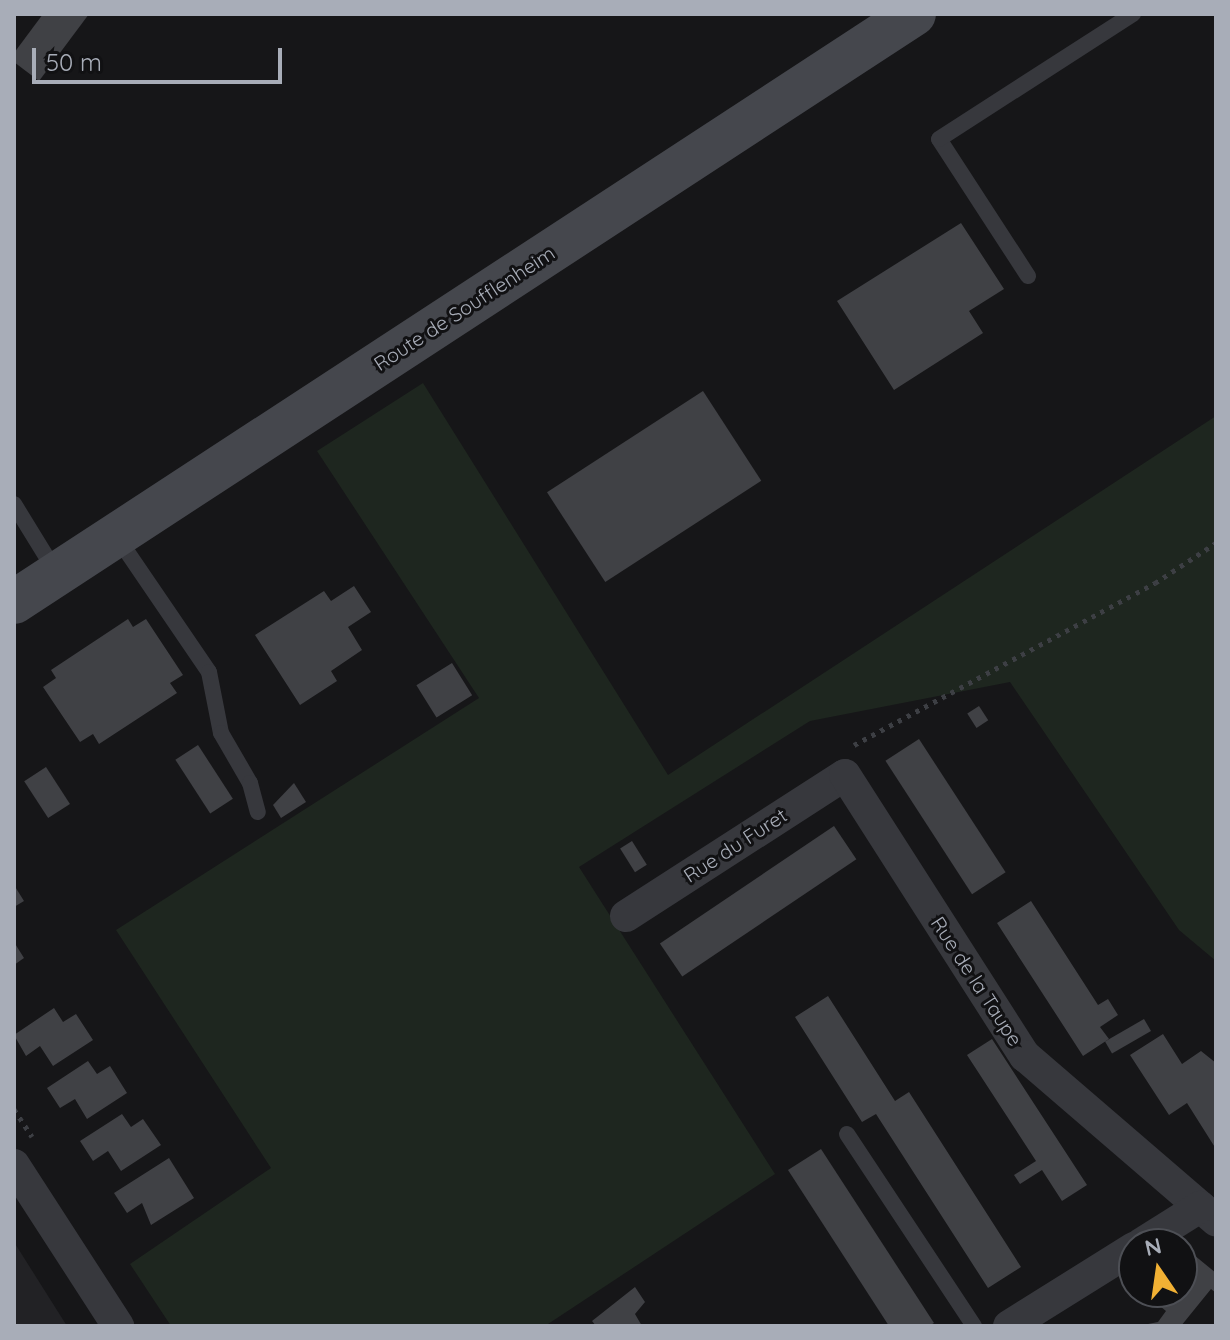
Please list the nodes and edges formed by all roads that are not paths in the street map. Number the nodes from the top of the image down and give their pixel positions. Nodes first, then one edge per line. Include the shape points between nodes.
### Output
1 (914, 14) edge
2 (1133, 14) edge
3 (1028, 276) dead end
4 (14, 504) edge
5 (116, 535) junction
6 (57, 574) junction
7 (14, 602) edge
8 (845, 775) joint
9 (258, 812) dead end
10 (626, 916) dead end
11 (847, 1134) dead end
12 (14, 1165) edge
13 (1208, 1213) edge
14 (1176, 1228) edge
15 (1118, 1258) edge
16 (118, 1326) edge
17 (974, 1326) edge
18 (1009, 1326) edge

1 - 5 main road, Route de Soufflenheim
2 - 3 lane via 939,139
4 - 6 lane
5 - 6 main road, Route de Soufflenheim
5 - 9 lane via 209,672 221,733 250,783
6 - 7 main road, Route de Soufflenheim
8 - 10 street, Rue du Furet
8 - 13 street, Rue de la Taupe via 1025,1056
11 - 17 lane
12 - 16 street
13 - 14 street
15 - 18 street

